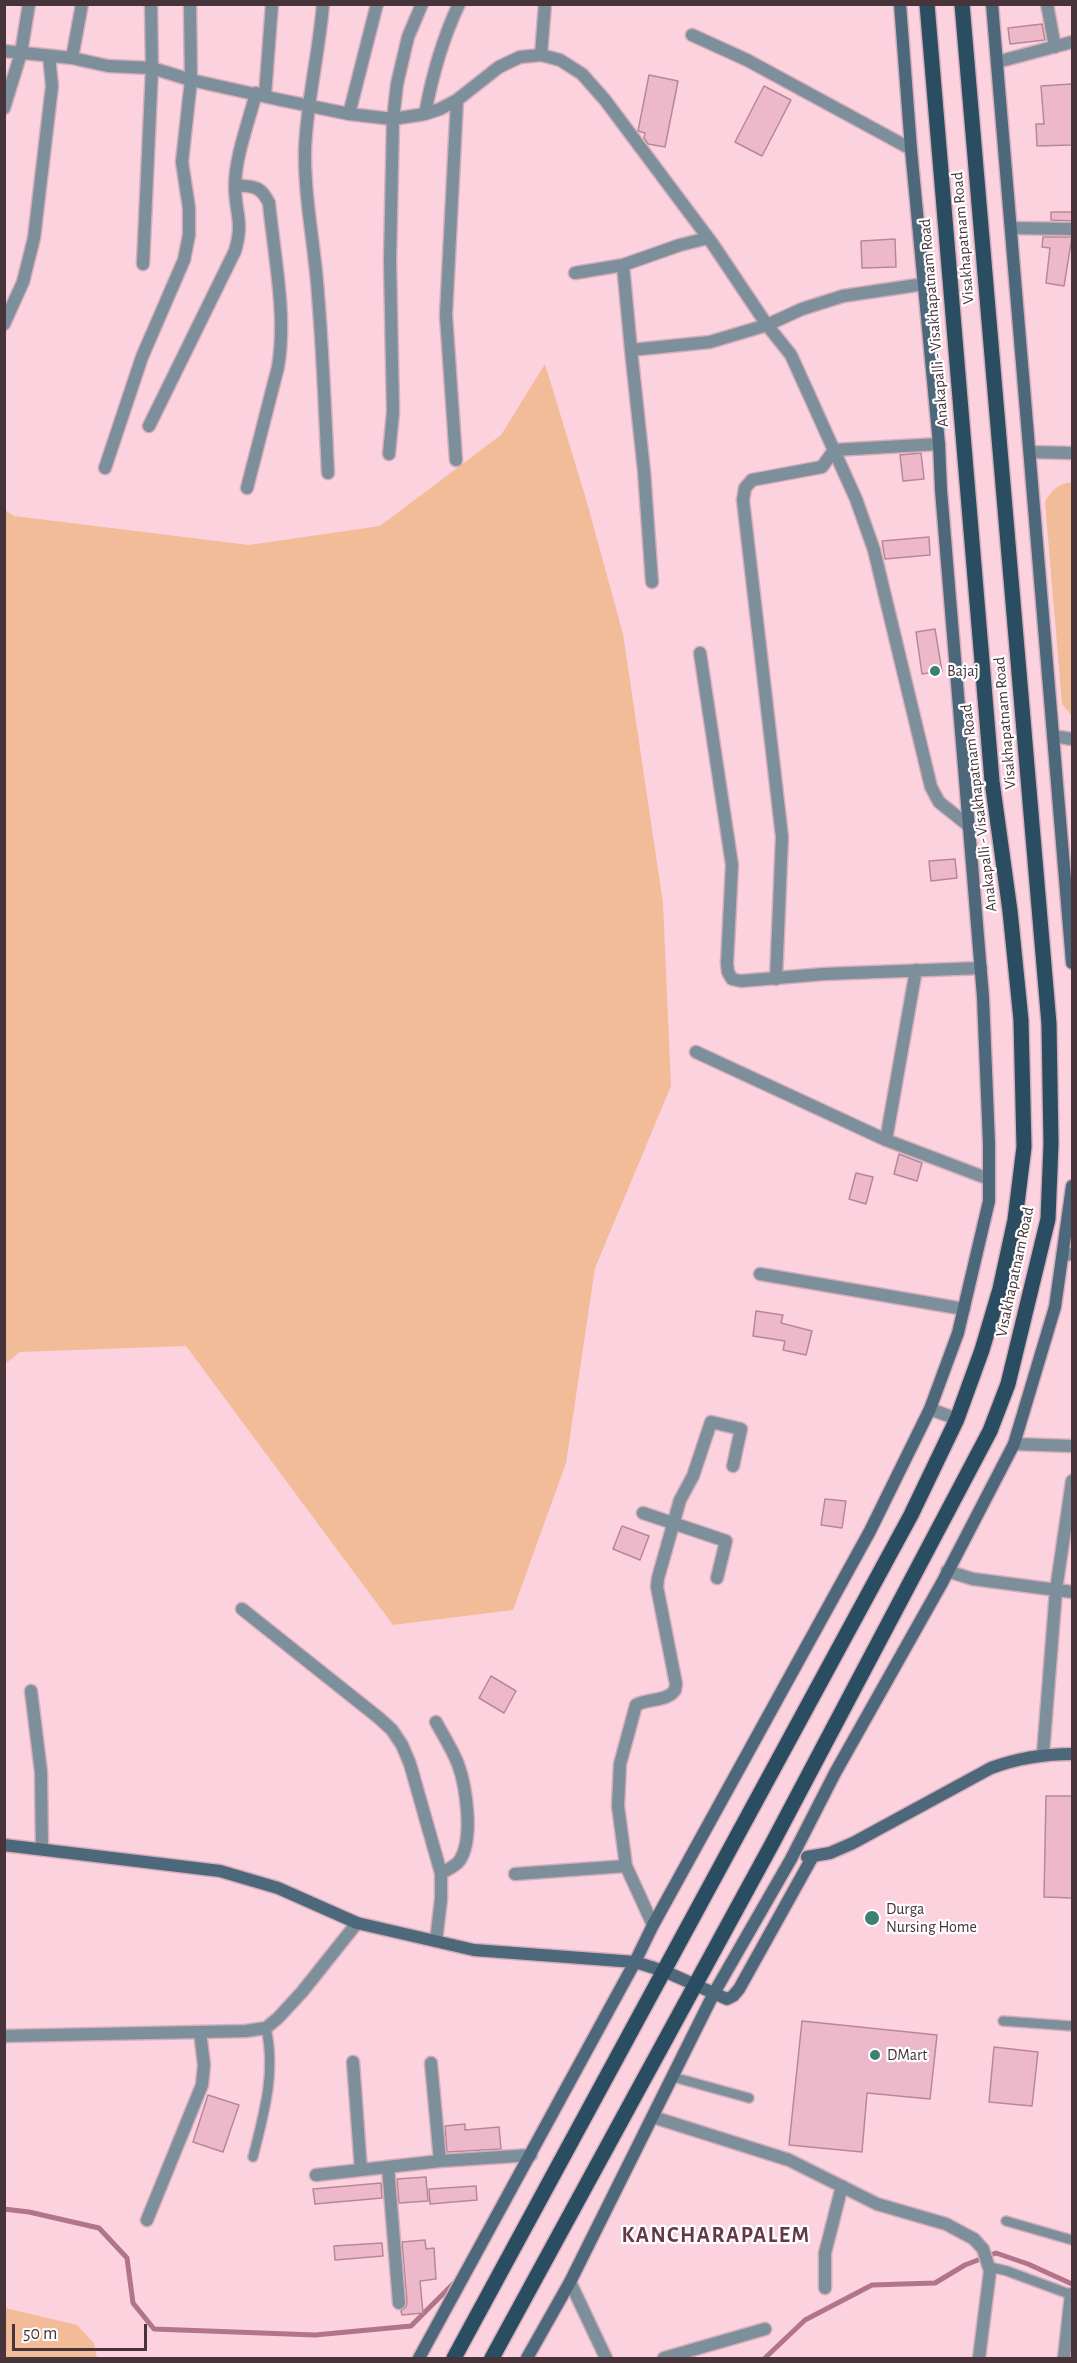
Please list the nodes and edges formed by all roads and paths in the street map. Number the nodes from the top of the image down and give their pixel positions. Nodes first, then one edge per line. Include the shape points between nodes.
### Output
1 (29, 4) edge
2 (81, 4) edge
3 (151, 4) edge
4 (190, 4) edge
5 (272, 4) edge
6 (323, 4) edge
7 (377, 4) edge
8 (422, 4) edge
9 (459, 4) edge
10 (545, 4) edge
11 (900, 4) edge
12 (927, 4) edge
13 (962, 4) edge
14 (992, 4) edge
15 (1047, 4) edge
16 (692, 35) dead end
17 (1072, 42) edge
18 (1055, 47) junction
19 (4, 51) edge
20 (21, 53) junction
21 (541, 55) junction
22 (50, 56) junction
23 (72, 58) junction
24 (997, 62) junction
25 (152, 68) junction
26 (191, 80) junction
27 (261, 94) junction
28 (457, 100) junction
29 (308, 106) junction
30 (4, 108) edge
31 (349, 114) junction
32 (424, 114) junction
33 (393, 119) junction
34 (911, 149) junction
35 (235, 185) junction
36 (1012, 228) junction
37 (1072, 229) edge
38 (708, 238) junction
39 (143, 264) dead end
40 (623, 265) junction
41 (575, 273) dead end
42 (924, 284) junction
43 (4, 324) edge
44 (767, 326) junction
45 (631, 350) junction
46 (149, 426) dead end
47 (939, 444) junction
48 (834, 450) junction
49 (1030, 452) junction
50 (1072, 453) edge
51 (389, 454) dead end
52 (456, 460) dead end
53 (105, 468) dead end
54 (328, 473) dead end
55 (247, 488) dead end
56 (651, 582) dead end
57 (700, 653) dead end
58 (1053, 736) junction
59 (1072, 739) edge
60 (969, 826) junction
61 (1072, 963) edge
62 (981, 968) junction
63 (916, 970) junction
64 (776, 979) junction
65 (696, 1052) dead end
66 (886, 1140) junction
67 (989, 1179) junction
68 (1072, 1186) edge
69 (1068, 1255) edge
70 (759, 1274) dead end
71 (964, 1309) junction
72 (930, 1409) junction
73 (957, 1419) junction
74 (1014, 1444) junction
75 (1072, 1446) edge
76 (733, 1466) dead end
77 (1072, 1481) edge
78 (643, 1513) dead end
79 (674, 1524) junction
80 (947, 1571) junction
81 (717, 1578) dead end
82 (1056, 1590) junction
83 (1072, 1592) edge
84 (242, 1609) dead end
85 (31, 1691) dead end
86 (436, 1722) dead end
87 (1043, 1754) junction
88 (1072, 1754) edge
89 (4, 1845) edge
90 (42, 1849) junction
91 (813, 1856) junction
92 (791, 1859) junction
93 (626, 1866) junction
94 (441, 1873) junction
95 (515, 1874) dead end
96 (357, 1923) junction
97 (653, 1925) junction
98 (436, 1941) junction
99 (635, 1962) junction
100 (664, 1971) junction
101 (695, 1985) junction
102 (714, 1993) junction
103 (1003, 2021) dead end
104 (1072, 2026) edge
105 (266, 2028) junction
106 (200, 2032) junction
107 (4, 2036) edge
108 (353, 2062) dead end
109 (431, 2063) dead end
110 (673, 2077) junction
111 (749, 2098) dead end
112 (653, 2118) junction
113 (531, 2155) junction
114 (253, 2157) dead end
115 (440, 2162) junction
116 (388, 2168) junction
117 (361, 2170) junction
118 (316, 2175) dead end
119 (842, 2186) junction
120 (147, 2220) dead end
121 (1006, 2222) dead end
122 (1072, 2240) edge
123 (989, 2266) junction
124 (570, 2282) junction
125 (825, 2288) dead end
126 (1072, 2294) edge
127 (399, 2303) dead end
128 (765, 2329) dead end
129 (419, 2358) edge
130 (454, 2358) edge
131 (492, 2358) edge
132 (527, 2358) edge
133 (606, 2358) edge
134 (664, 2358) edge
135 (979, 2358) edge
136 (1064, 2358) edge

1 - 20 street
2 - 23 street
3 - 25 street
4 - 26 street
5 - 27 street
6 - 29 street
7 - 31 street
8 - 33 street via 408,37
9 - 32 street via 433,70
10 - 21 street
11 - 34 street
12 - 73 main road, Anakapalli - Visakhapatnam Road via 992,781 1021,1020 1024,1147 1015,1220 1000,1289
13 - 101 main road, Visakhapatnam Road via 1050,1046 1048,1219 1008,1384 990,1431
14 - 24 street
15 - 18 street
16 - 34 street via 747,60
17 - 18 street
18 - 24 street
19 - 20 street
20 - 22 street
20 - 30 street
21 - 28 street via 520,57 499,67
21 - 38 street via 560,60 582,74
22 - 23 street
22 - 43 street via 52,86 34,238 23,282
23 - 25 street via 108,66
24 - 36 street
25 - 26 street
25 - 39 street
26 - 27 street
26 - 53 street via 182,162 189,208 184,260 142,357
27 - 29 street
27 - 35 street
28 - 32 street
28 - 52 street via 446,315
29 - 31 street
29 - 54 street via 306,176 318,294
31 - 33 street
32 - 33 street
33 - 51 street via 393,412
34 - 42 street
35 - 46 street via 241,224 235,251
35 - 55 street via 256,187 269,203 282,325 278,367
36 - 37 street
36 - 49 street
38 - 40 street
38 - 44 street
40 - 41 street
40 - 45 street
42 - 44 street via 843,296
42 - 47 street
44 - 45 street via 710,342
44 - 48 street via 791,355
45 - 56 street
47 - 48 street
47 - 60 street
48 - 60 street via 874,550 931,787 939,802
48 - 64 street via 822,467 752,480 745,488 743,500 782,837
49 - 50 street
49 - 58 street
57 - 64 street via 732,865 728,972 732,979 741,981
58 - 59 street
58 - 61 street
60 - 62 street
62 - 63 street
62 - 67 street
63 - 64 street
63 - 66 street
65 - 66 street
66 - 67 street
67 - 71 street via 989,1201
68 - 69 street
69 - 74 street
70 - 71 street
71 - 72 street
72 - 73 street
72 - 97 street via 870,1532
73 - 100 main road, Anakapalli - Visakhapatnam Road via 906,1525
74 - 75 street
74 - 80 street
76 - 79 street via 741,1429 711,1422
77 - 82 street
78 - 79 street
79 - 81 street via 726,1541
79 - 93 street via 657,1587 676,1684 672,1695 642,1702 633,1713 618,1774
80 - 82 street
80 - 92 street
82 - 83 street
82 - 87 street
84 - 94 street via 392,1730 410,1764
85 - 90 street via 41,1772
86 - 94 street via 458,1763 466,1794 466,1845 461,1859
87 - 88 street
87 - 91 street via 991,1768 853,1844
89 - 90 street
90 - 96 street via 220,1871 278,1888
91 - 92 street
91 - 102 street via 739,1989 727,1999
92 - 102 street
93 - 95 street
93 - 97 street
94 - 98 street
96 - 98 street
96 - 105 street via 302,1992
97 - 99 street
98 - 99 street via 474,1950
99 - 100 street
99 - 113 street
100 - 101 street
100 - 130 main road, Anakapalli - Visakhapatnam Road
101 - 102 street
101 - 131 main road, Visakhapatnam Road
102 - 110 street
103 - 104 lane
105 - 106 street
105 - 114 lane via 271,2061 268,2097
106 - 107 street
106 - 120 street via 202,2085
108 - 117 street
109 - 115 street
110 - 111 lane
110 - 112 street
112 - 119 street via 789,2160
112 - 124 street
113 - 115 street
113 - 129 street
115 - 116 street
116 - 117 street
116 - 127 street
117 - 118 street
119 - 123 street via 877,2204 946,2224 974,2239 983,2249
119 - 125 street via 825,2253
121 - 122 lane
123 - 126 lane
123 - 135 street
124 - 132 street
124 - 133 street
126 - 136 street
128 - 134 street

